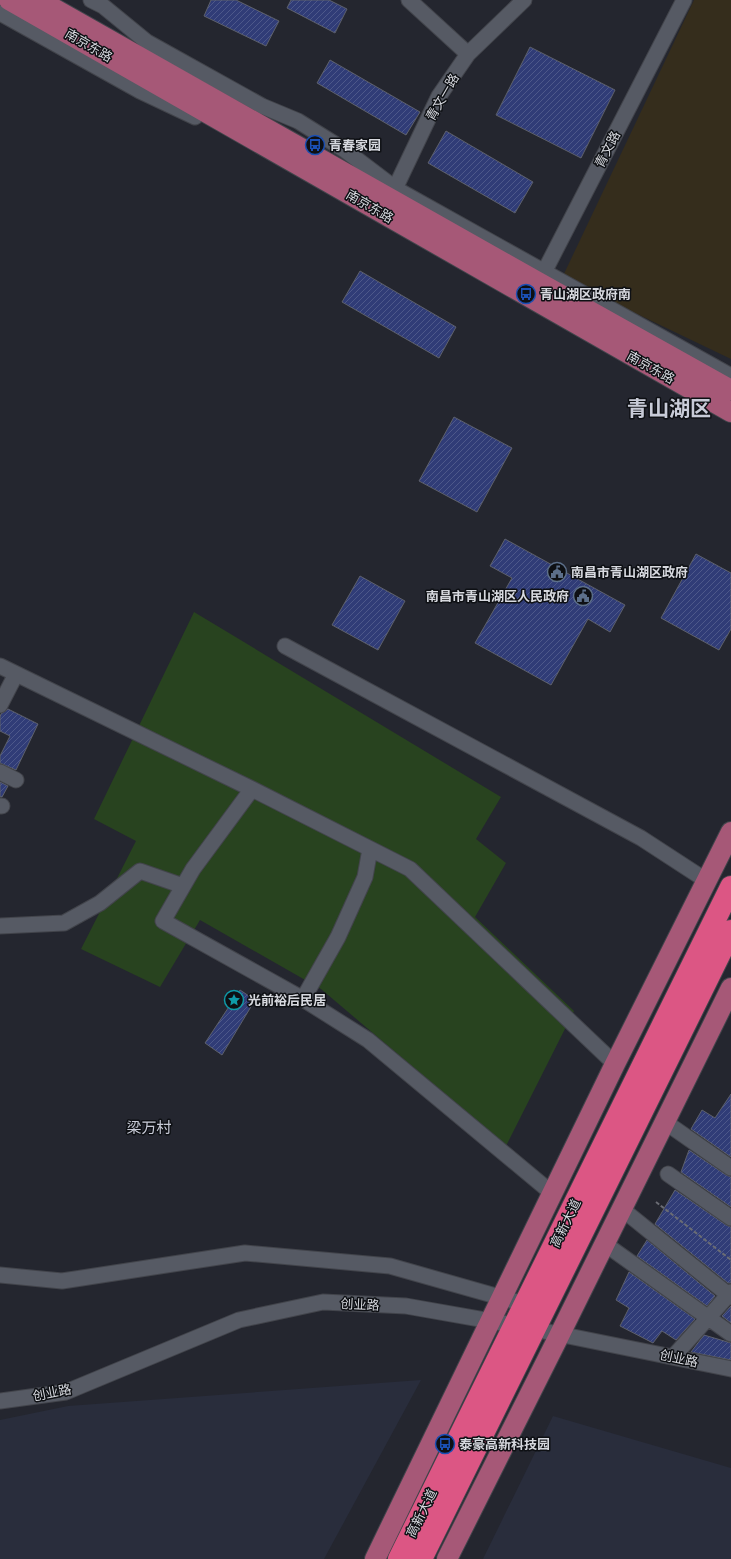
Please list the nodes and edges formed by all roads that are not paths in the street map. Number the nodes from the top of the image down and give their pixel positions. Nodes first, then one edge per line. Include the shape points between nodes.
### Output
1 (9, 0) edge
2 (39, 0) edge
3 (91, 0) edge
4 (408, 0) edge
5 (524, 0) edge
6 (684, 0) edge
7 (0, 13) edge
8 (106, 38) junction
9 (147, 42) junction
10 (468, 54) junction
11 (140, 75) junction
12 (184, 111) junction
13 (389, 200) junction
14 (538, 284) junction
15 (731, 376) edge
16 (686, 386) junction
17 (731, 390) edge
18 (731, 412) edge
19 (285, 646) dead end
20 (0, 666) edge
21 (16, 674) junction
22 (0, 705) edge
23 (0, 772) edge
24 (16, 780) dead end
25 (252, 789) junction
26 (731, 832) edge
27 (370, 849) junction
28 (707, 881) junction
29 (183, 886) junction
30 (731, 887) edge
31 (0, 926) edge
32 (731, 932) edge
33 (731, 988) edge
34 (303, 999) junction
35 (615, 1064) junction
36 (665, 1122) junction
37 (731, 1168) edge
38 (668, 1174) dead end
39 (553, 1194) junction
40 (622, 1209) junction
41 (731, 1218) edge
42 (605, 1244) junction
43 (0, 1275) edge
44 (730, 1295) edge
45 (503, 1298) junction
46 (524, 1304) junction
47 (709, 1318) junction
48 (491, 1321) junction
49 (524, 1327) junction
50 (560, 1334) junction
51 (731, 1334) edge
52 (673, 1356) junction
53 (731, 1369) edge
54 (0, 1401) edge
55 (375, 1559) edge
56 (399, 1559) edge
57 (421, 1559) edge
58 (447, 1559) edge

1 - 11 main road, 南京东路
2 - 8 main road, 南京东路
3 - 9 street via 103,6
4 - 10 street
5 - 10 street, 青文一路
6 - 14 street, 青文路
7 - 12 street via 140,91
8 - 9 street
8 - 13 main road, 南京东路
9 - 13 street via 262,106 298,121 346,151
10 - 13 street, 青文一路 via 439,96
11 - 12 street
11 - 13 main road, 南京东路
12 - 16 street via 655,379
13 - 14 main road, 南京东路
13 - 14 street
14 - 15 street
14 - 16 main road, 南京东路
14 - 17 main road, 南京东路
16 - 18 main road, 南京东路
19 - 28 street via 641,838
20 - 21 street
21 - 22 street
21 - 25 street
23 - 24 street
25 - 27 street
25 - 29 street
26 - 28 main road
27 - 34 street via 365,877 338,937
27 - 35 street via 410,869
28 - 35 main road
29 - 31 street via 140,870 100,903 64,923
29 - 34 street via 163,921
30 - 46 highway, 高新大道
32 - 49 highway, 高新大道
33 - 36 main road
34 - 39 street via 368,1040
35 - 39 main road
36 - 37 street
36 - 40 main road
38 - 41 street
39 - 45 main road
40 - 42 main road
40 - 44 street
42 - 47 street
42 - 50 main road
43 - 45 street via 62,1281 246,1253 390,1266
44 - 47 street
45 - 46 street
45 - 48 main road
46 - 49 highway, 高新大道
47 - 51 street
47 - 52 street
48 - 49 street, 创业路
48 - 54 street, 创业路 via 406,1306 323,1302 239,1320 66,1392
48 - 55 main road
49 - 50 street, 创业路
49 - 56 highway, 高新大道
49 - 57 highway, 高新大道
50 - 52 street, 创业路
50 - 58 main road
52 - 53 street, 创业路

